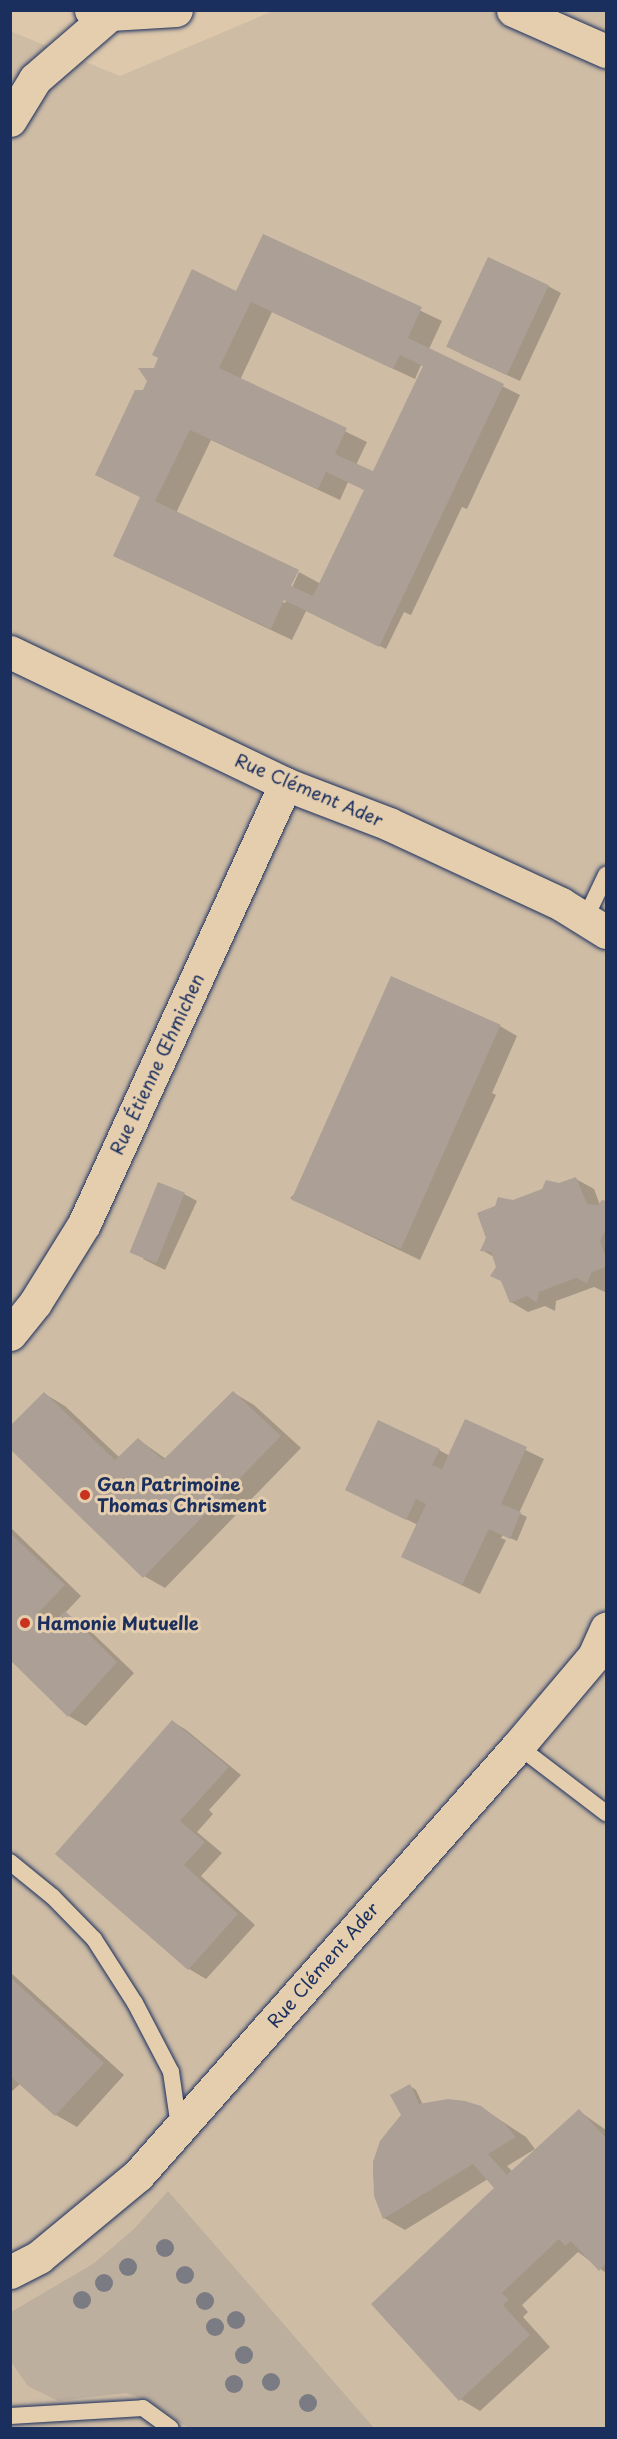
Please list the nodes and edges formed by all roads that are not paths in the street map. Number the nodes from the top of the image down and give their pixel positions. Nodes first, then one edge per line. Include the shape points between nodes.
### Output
1 (176, 10) edge
2 (513, 10) edge
3 (100, 12) edge
4 (606, 51) edge
5 (10, 120) edge
6 (10, 652) edge
7 (285, 784) junction
8 (606, 875) edge
9 (596, 925) edge
10 (10, 1334) edge
11 (606, 1629) edge
12 (518, 1746) junction
13 (606, 1813) edge
14 (10, 1862) edge
15 (179, 2127) junction
16 (10, 2272) edge
17 (10, 2416) edge
18 (171, 2428) edge

1 - 3 street via 147,14
2 - 4 street
3 - 5 street via 35,79
6 - 7 street, Rue Clément Ader
7 - 9 street, Rue Clément Ader via 389,824 561,904
7 - 10 street, Rue Étienne Œhmichen via 84,1224 35,1303
8 - 9 lane
11 - 12 street, Rue Clément Ader via 594,1656
12 - 13 lane
12 - 15 street, Rue Clément Ader
14 - 15 lane via 53,1896 94,1939 135,2003 171,2072
15 - 16 street, Rue Clément Ader via 138,2175 39,2257
17 - 18 lane via 143,2408

